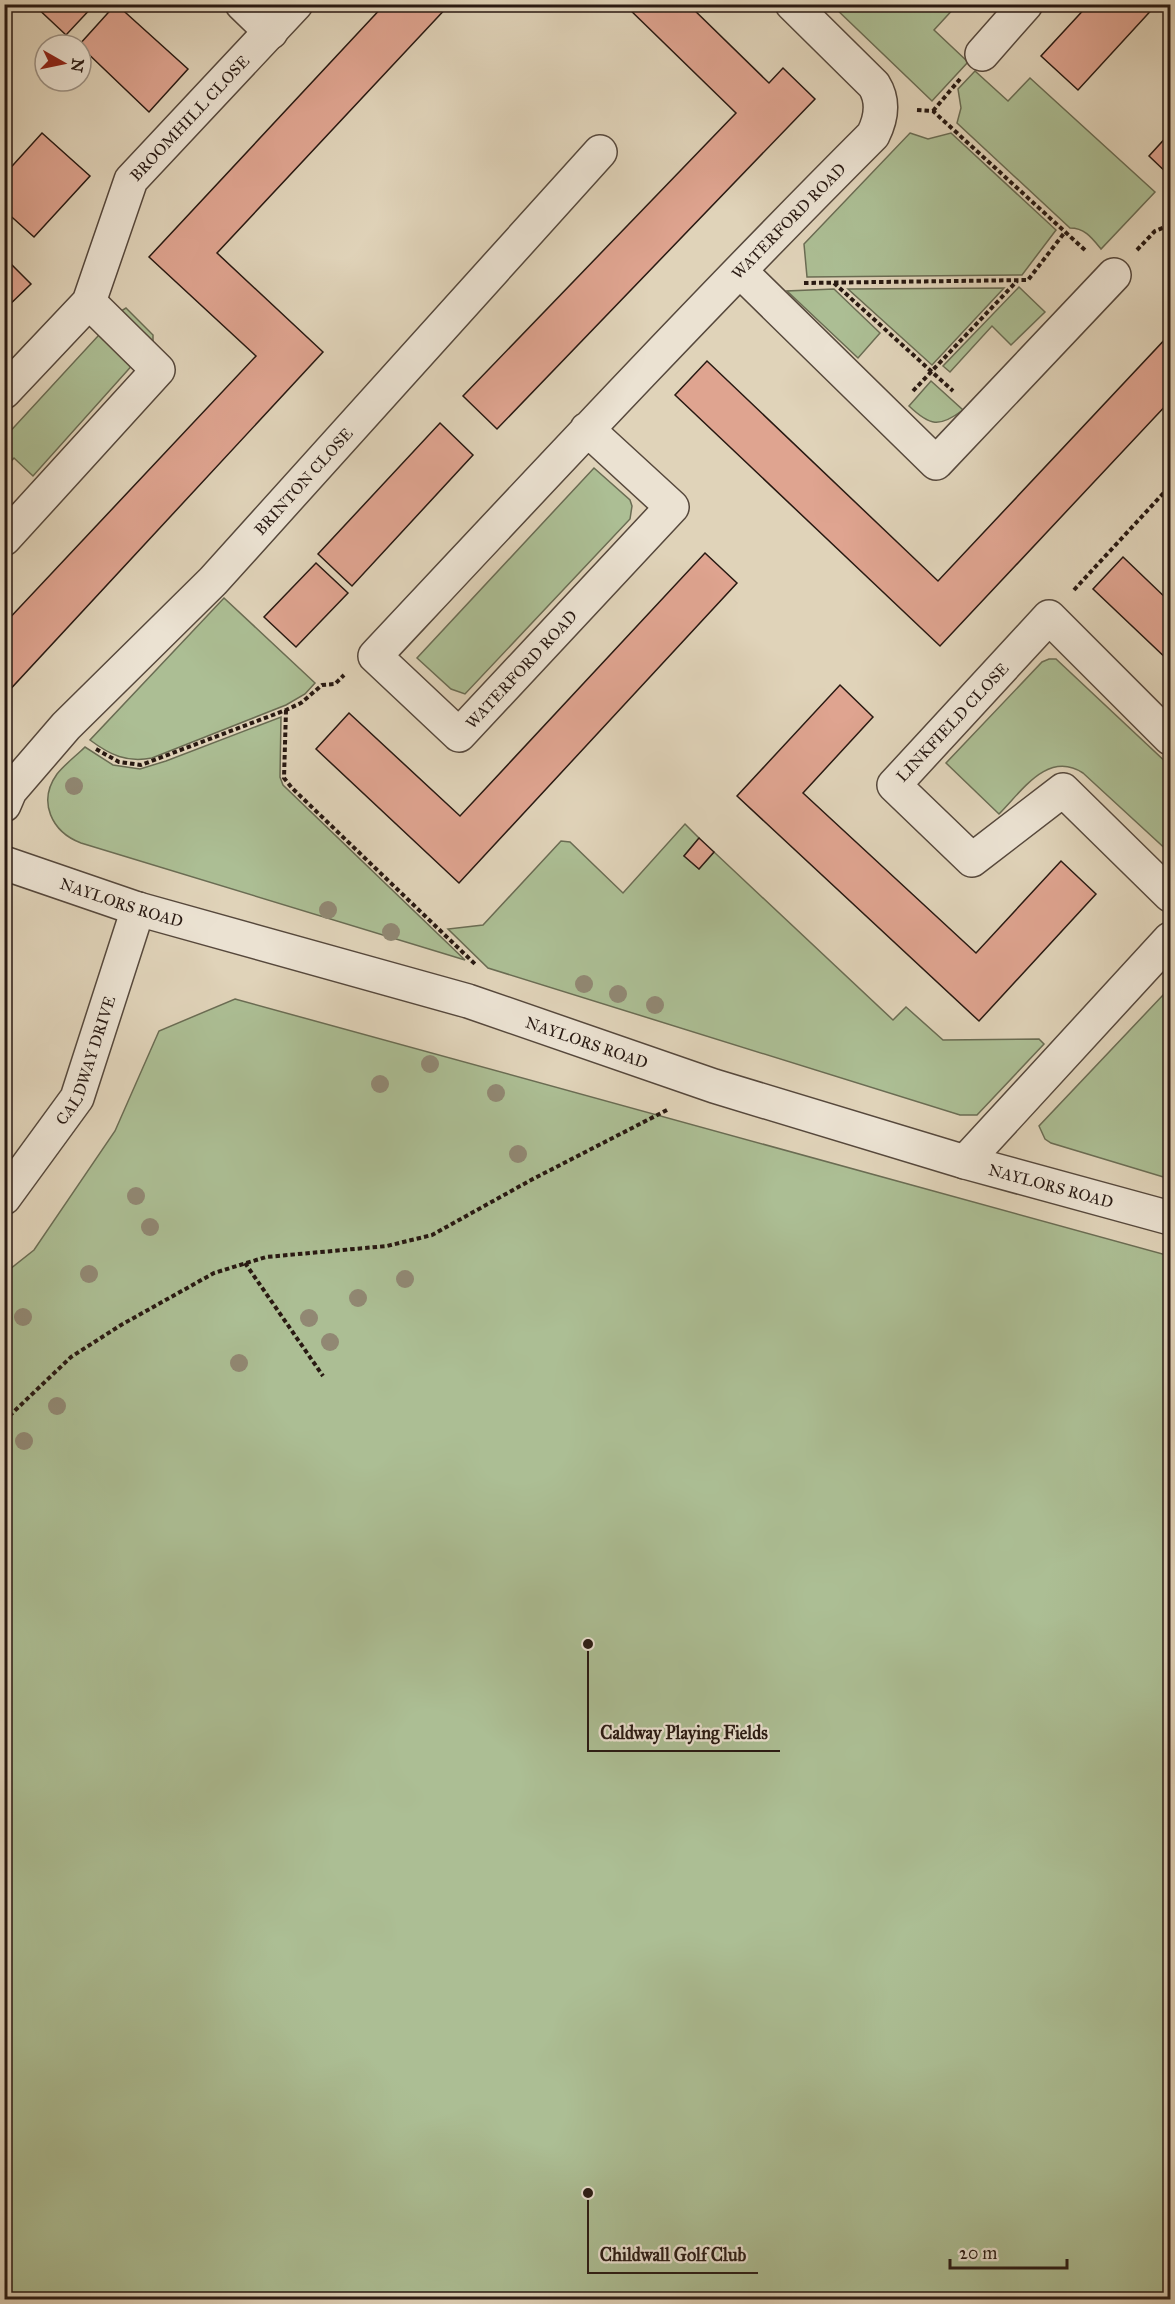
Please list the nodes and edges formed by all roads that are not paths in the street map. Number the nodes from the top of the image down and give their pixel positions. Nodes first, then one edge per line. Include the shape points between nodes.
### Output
1 (242, 4) edge
2 (296, 4) edge
3 (792, 4) edge
4 (1026, 4) edge
5 (271, 32) junction
6 (982, 54) dead end
7 (600, 152) dead end
8 (1114, 274) road end
9 (751, 281) junction
10 (89, 302) junction
11 (4, 392) edge
12 (587, 429) junction
13 (4, 539) edge
14 (1170, 738) edge
15 (4, 805) edge
16 (4, 864) edge
17 (1170, 895) edge
18 (138, 909) junction
19 (1170, 939) edge
20 (965, 1162) junction
21 (4, 1198) edge
22 (1170, 1218) edge

1 - 5 street
2 - 5 street, BROOMHILL CLOSE
3 - 9 street, WATERFORD ROAD via 874,85 880,94 879,123
4 - 6 street
5 - 10 street, BROOMHILL CLOSE via 131,180
7 - 15 street, BRINTON CLOSE via 213,581 66,726 10,791
8 - 9 street via 936,464
9 - 12 street, WATERFORD ROAD
10 - 11 street, BROOMHILL CLOSE
10 - 13 street via 158,370
12 - 12 street, WATERFORD ROAD via 375,656 459,735 672,507
14 - 17 street, LINKFIELD CLOSE via 1049,617 894,784 972,860 1063,790
16 - 18 street, NAYLORS ROAD
18 - 20 street, NAYLORS ROAD via 468,1001 714,1086
18 - 21 street, CALDWAY DRIVE via 77,1098
19 - 20 street
20 - 22 street, NAYLORS ROAD

